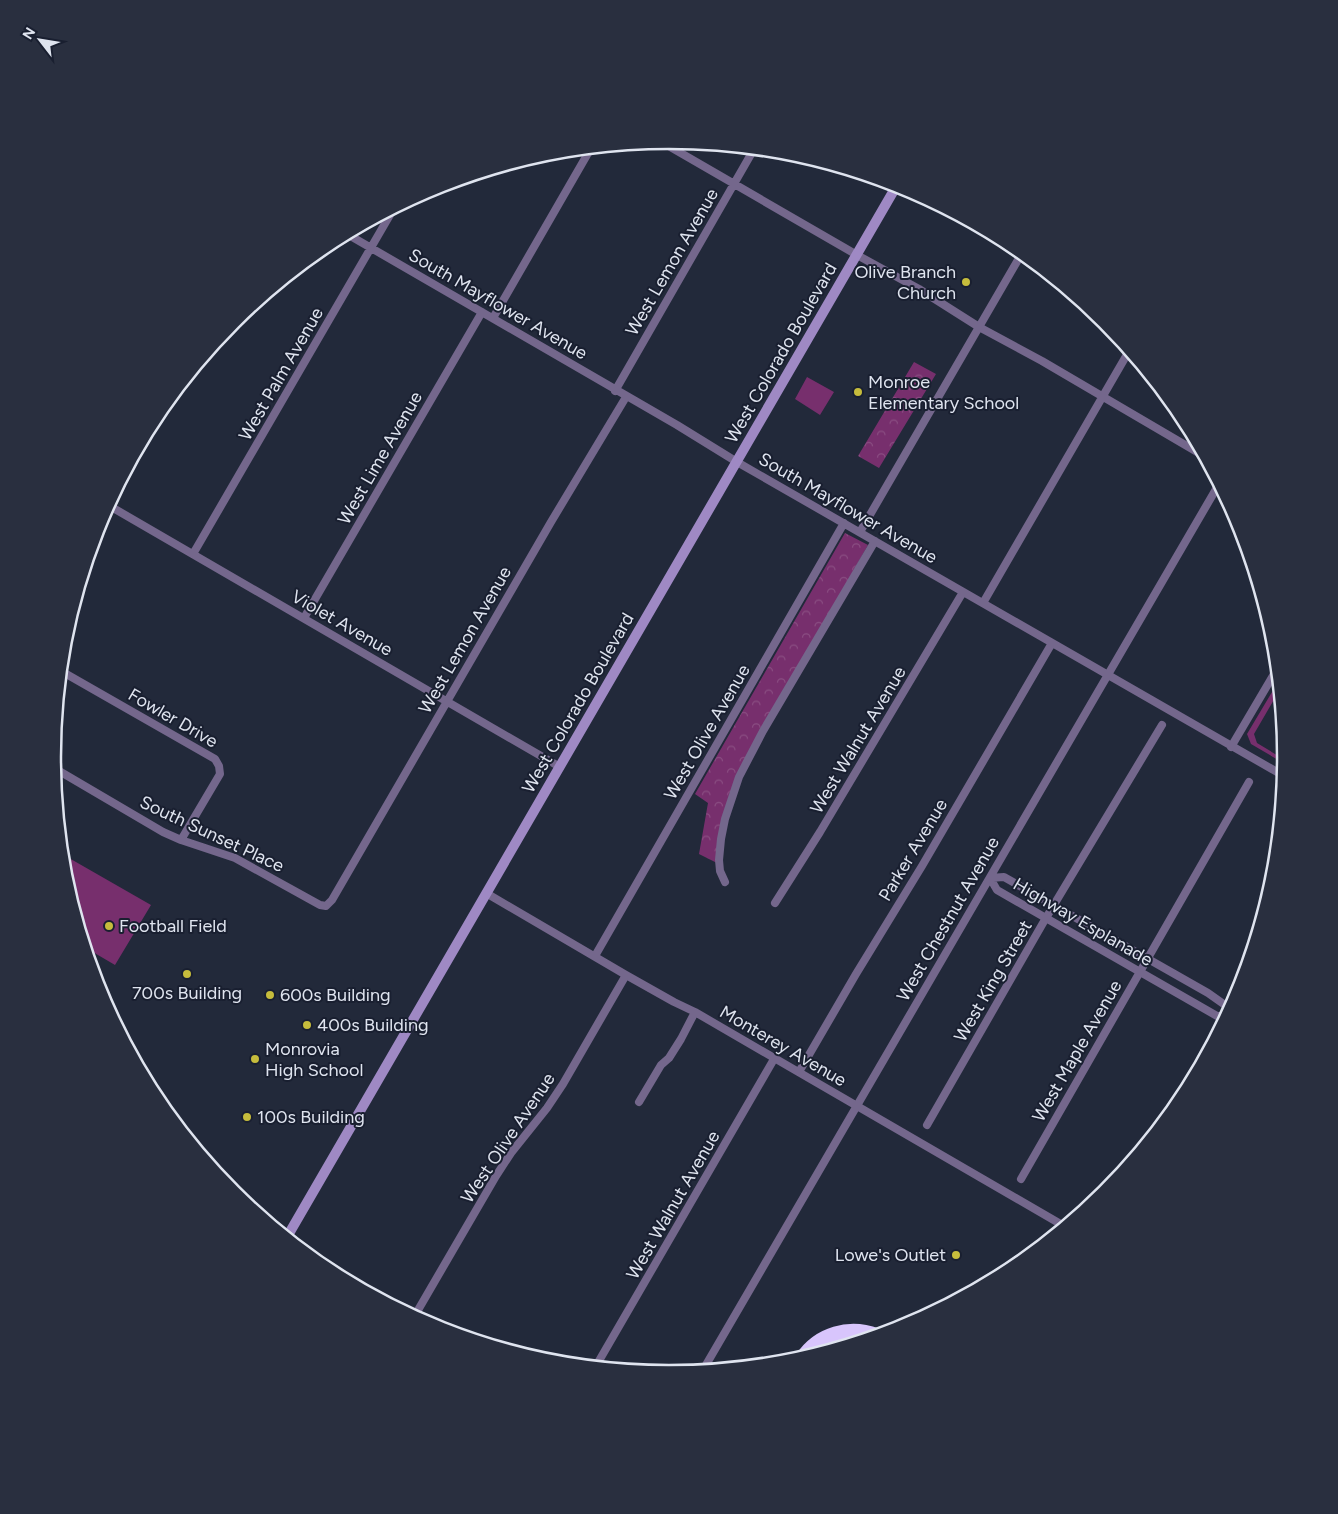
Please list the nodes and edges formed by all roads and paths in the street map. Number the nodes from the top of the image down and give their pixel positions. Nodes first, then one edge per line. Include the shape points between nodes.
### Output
1 (674, 149) edge
2 (587, 154) edge
3 (751, 154) edge
4 (734, 184) junction
5 (893, 193) edge
6 (388, 219) edge
7 (354, 238) edge
8 (371, 248) junction
9 (857, 256) junction
10 (1018, 260) edge
11 (482, 312) junction
12 (493, 318) junction
13 (979, 327) junction
14 (1126, 356) edge
15 (615, 391) junction
16 (626, 397) junction
17 (1102, 397) junction
18 (1193, 450) edge
19 (737, 462) junction
20 (1215, 491) edge
21 (115, 509) edge
22 (844, 523) junction
23 (860, 532) junction
24 (876, 541) junction
25 (193, 554) junction
26 (964, 592) junction
27 (983, 604) junction
28 (304, 618) junction
29 (1052, 643) junction
30 (67, 673) edge
31 (1107, 676) junction
32 (1272, 678) edge
33 (447, 701) junction
34 (1162, 725) dead end
35 (1231, 747) junction
36 (560, 767) junction
37 (1276, 772) edge
38 (62, 773) edge
39 (1250, 782) dead end
40 (181, 840) junction
41 (990, 878) junction
42 (725, 882) dead end
43 (486, 893) junction
44 (332, 900) joint
45 (775, 903) dead end
46 (1054, 905) junction
47 (1046, 918) junction
48 (595, 956) junction
49 (1147, 958) junction
50 (1139, 972) junction
51 (626, 975) junction
52 (1224, 1004) edge
53 (695, 1012) junction
54 (1218, 1016) edge
55 (774, 1059) junction
56 (799, 1072) junction
57 (639, 1102) dead end
58 (856, 1106) junction
59 (927, 1125) dead end
60 (1021, 1179) dead end
61 (1059, 1223) edge
62 (290, 1232) edge
63 (418, 1310) edge
64 (865, 1332) edge
65 (812, 1347) edge
66 (599, 1361) edge
67 (707, 1363) edge

1 - 4 street
2 - 12 street
3 - 4 street, West Lemon Avenue
4 - 9 street
4 - 15 street, West Lemon Avenue
5 - 9 street, West Colorado Boulevard
6 - 8 street, West Palm Avenue
7 - 8 street, South Mayflower Avenue
8 - 11 street, South Mayflower Avenue
8 - 25 street, West Palm Avenue
9 - 13 street via 919,289
9 - 19 street, West Colorado Boulevard
10 - 13 street
11 - 12 street, South Mayflower Avenue
11 - 28 street, West Lime Avenue
12 - 15 street, South Mayflower Avenue
13 - 17 street
13 - 23 street
14 - 17 street
15 - 16 street, South Mayflower Avenue
16 - 19 street, South Mayflower Avenue
16 - 33 street, West Lemon Avenue
17 - 18 street
17 - 27 street
19 - 22 street, South Mayflower Avenue
19 - 36 street, West Colorado Boulevard
20 - 31 street, West Chestnut Avenue
21 - 25 street, Violet Avenue
22 - 23 street, South Mayflower Avenue
22 - 48 street, West Olive Avenue
23 - 24 street, South Mayflower Avenue
24 - 26 street, South Mayflower Avenue
24 - 42 street via 739,777 721,839 720,871
25 - 28 street, Violet Avenue
26 - 27 street, South Mayflower Avenue
26 - 45 street, West Walnut Avenue
27 - 29 street, South Mayflower Avenue
28 - 33 street, Violet Avenue
29 - 31 street, South Mayflower Avenue
29 - 56 street, Parker Avenue
30 - 40 street, Fowler Drive via 216,759 220,774
31 - 35 street, South Mayflower Avenue
31 - 41 street, West Chestnut Avenue
32 - 35 street
33 - 36 street, Violet Avenue
33 - 44 street, West Lemon Avenue
34 - 46 street, West King Street
35 - 37 street, South Mayflower Avenue
36 - 43 street, West Colorado Boulevard
38 - 40 street, South Sunset Place
39 - 49 street, West Maple Avenue
40 - 44 street, South Sunset Place via 235,858 320,905 326,906
41 - 46 street, Highway Esplanade via 1004,876
41 - 47 street, Highway Esplanade via 998,890
41 - 58 street, West Chestnut Avenue
43 - 48 street, Monterey Avenue
43 - 62 street, West Colorado Boulevard
46 - 47 street, West King Street
46 - 49 street, Highway Esplanade
47 - 50 street, Highway Esplanade
47 - 59 street, West King Street
48 - 51 street, Monterey Avenue
49 - 50 street, West Maple Avenue
49 - 52 street, Highway Esplanade
50 - 54 street, Highway Esplanade
50 - 60 street, West Maple Avenue
51 - 53 street, Monterey Avenue
51 - 63 street, West Olive Avenue via 563,1084 496,1176
53 - 55 street, Monterey Avenue
53 - 57 street
55 - 56 street, Monterey Avenue
55 - 66 street, West Walnut Avenue
56 - 58 street, Monterey Avenue
58 - 61 street, Monterey Avenue
58 - 67 street, West Chestnut Avenue
64 - 65 highway via 852,1330 833,1334

